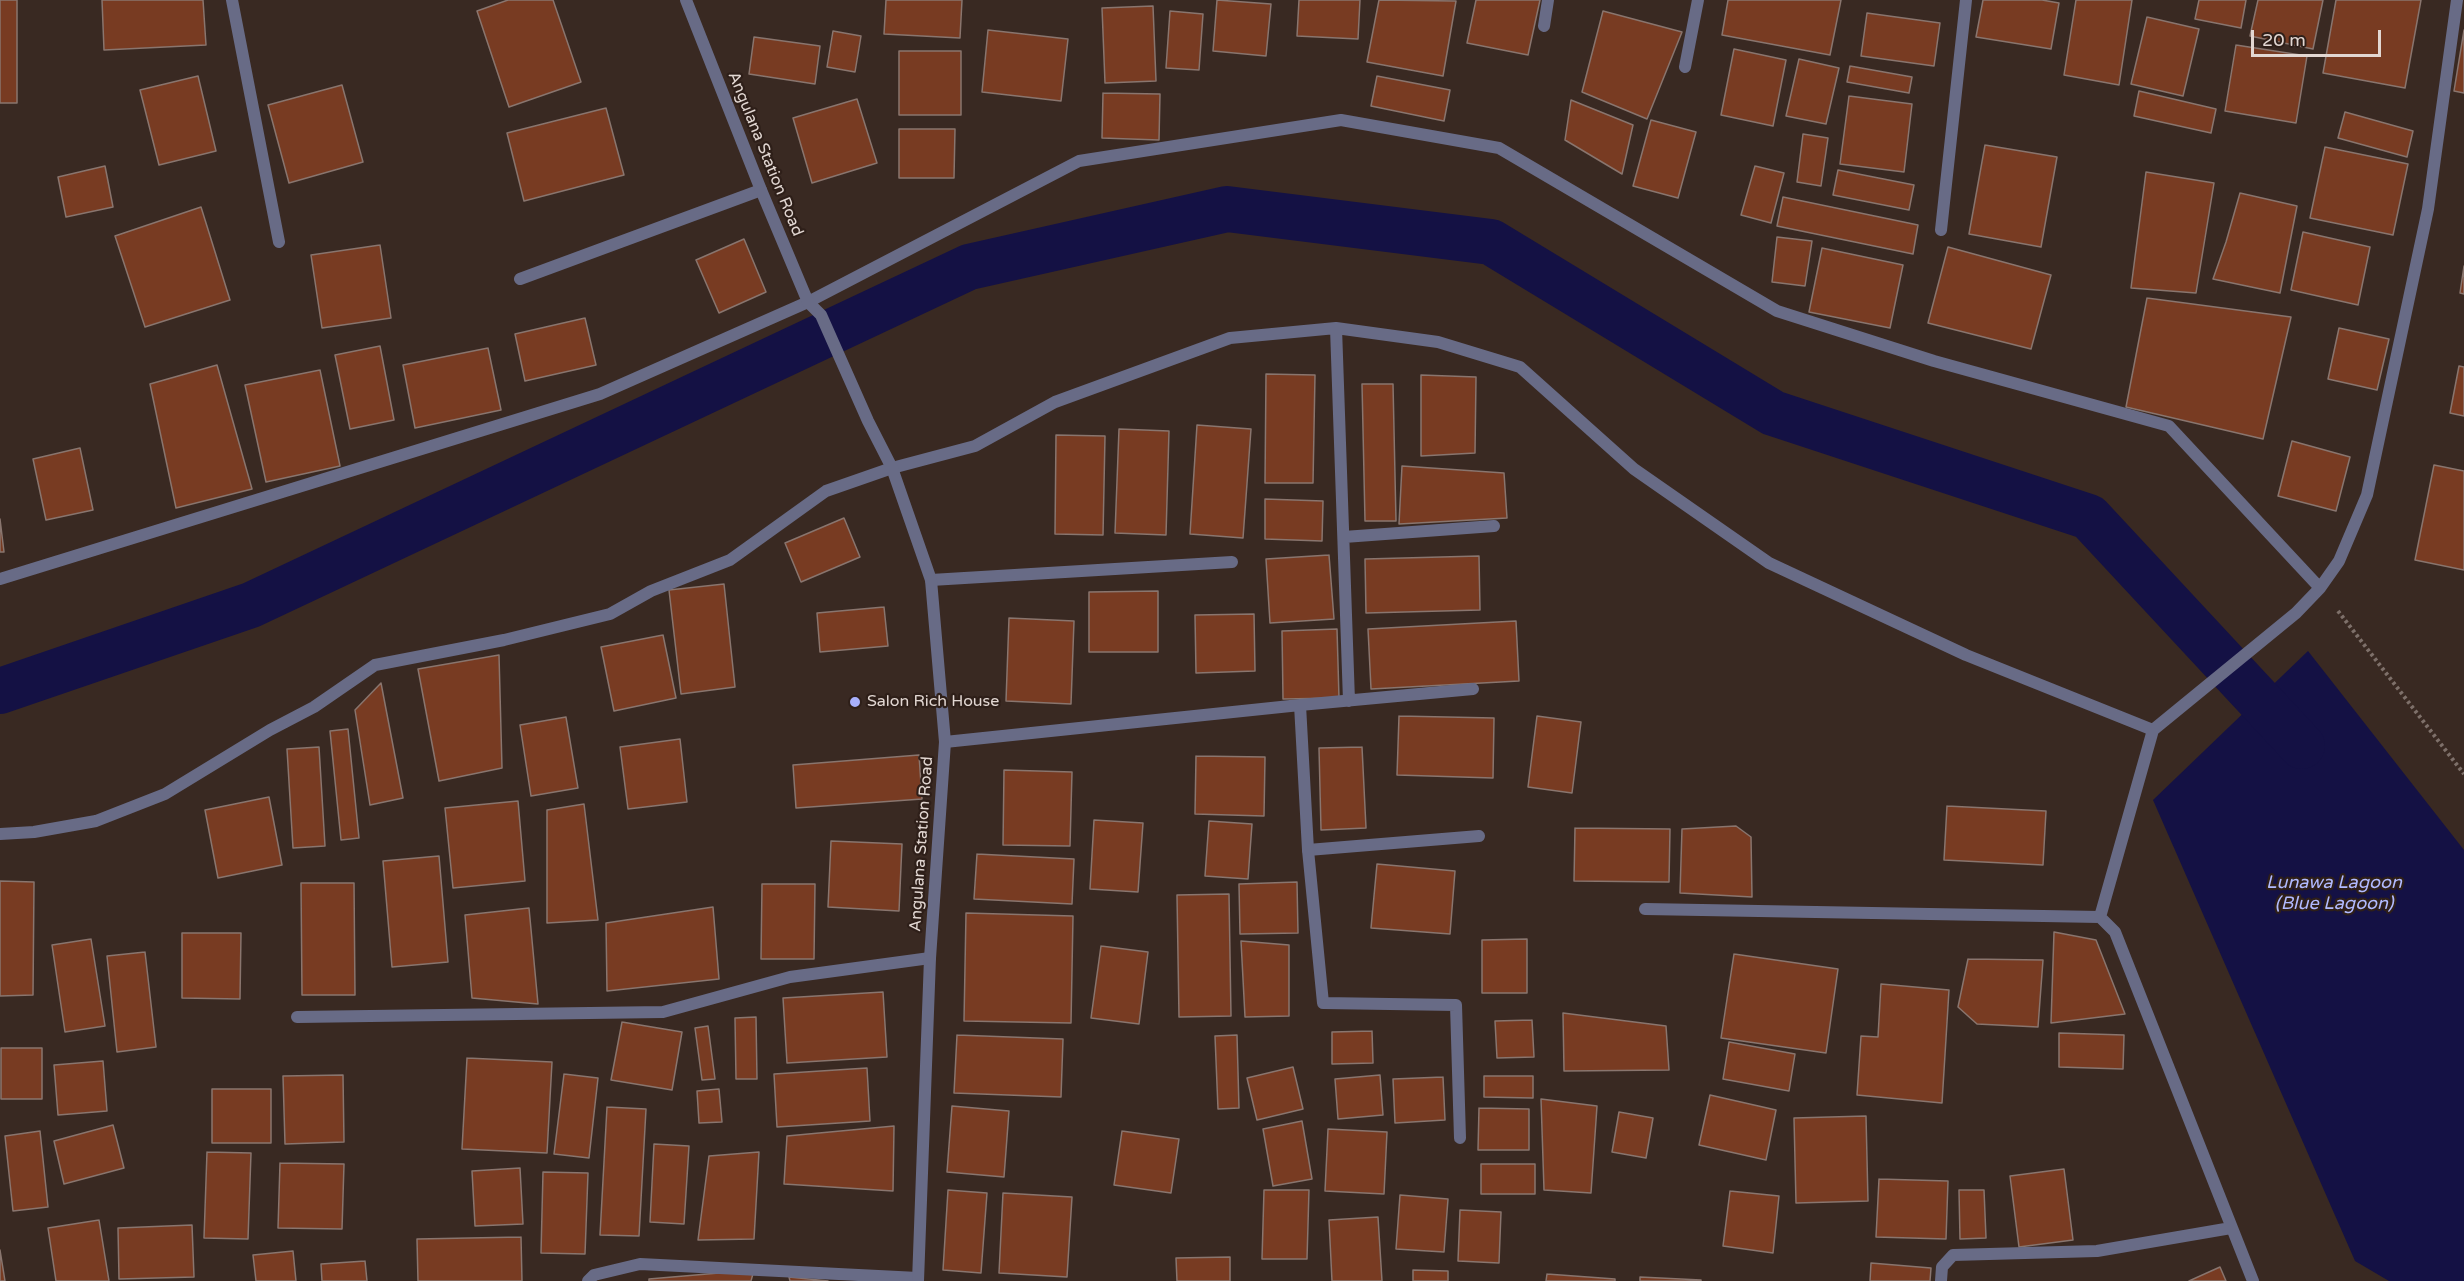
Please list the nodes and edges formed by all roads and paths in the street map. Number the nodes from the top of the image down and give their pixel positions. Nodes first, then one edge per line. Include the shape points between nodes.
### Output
1 (232, 0) edge
2 (687, 0) edge
3 (1548, 0) edge
4 (1698, 0) edge
5 (1966, 0) edge
6 (2457, 0) edge
7 (1544, 26) dead end
8 (1684, 67) dead end
9 (761, 190) junction
10 (1941, 230) dead end
11 (279, 242) dead end
12 (520, 279) dead end
13 (808, 302) junction
14 (1336, 328) junction
15 (892, 468) junction
16 (1494, 526) dead end
17 (1344, 537) junction
18 (1232, 561) dead end
19 (0, 579) edge
20 (931, 580) junction
21 (2320, 588) junction
22 (1473, 689) dead end
23 (1349, 701) junction
24 (1300, 705) junction
25 (2153, 730) junction
26 (945, 742) junction
27 (2464, 774) edge
28 (0, 834) edge
29 (1479, 836) dead end
30 (1308, 850) junction
31 (1645, 909) dead end
32 (2100, 917) junction
33 (930, 958) junction
34 (297, 1017) dead end
35 (1460, 1138) dead end
36 (2232, 1228) junction
37 (918, 1279) edge
38 (588, 1281) edge
39 (1941, 1281) edge
40 (2253, 1281) edge

1 - 11 street
2 - 9 street, Angulana Station Road
3 - 7 street
4 - 8 street
5 - 10 street
6 - 21 street via 2428,209 2367,495 2339,561
9 - 12 street
9 - 13 street, Angulana Station Road
13 - 15 street, Angulana Station Road via 821,315
13 - 19 street via 600,394
13 - 21 street via 1079,161 1341,120 1499,148 1777,311 1934,361 2169,426
14 - 15 street via 1230,338 1054,402 975,446
14 - 17 street
14 - 25 street via 1438,342 1520,366 1634,469 1769,563 1966,655
15 - 20 street, Angulana Station Road
15 - 28 street via 826,491 730,560 651,591 610,614 375,665 314,707 165,794 96,821
16 - 17 street
17 - 23 street
18 - 20 street
20 - 26 street, Angulana Station Road
21 - 25 street via 2296,613
21 - 27 path
22 - 23 street
23 - 24 street
24 - 26 street
24 - 30 street
25 - 32 street
26 - 33 street, Angulana Station Road
29 - 30 street
30 - 35 street via 1323,1003 1456,1005
31 - 32 street
32 - 36 street via 2115,932
33 - 34 street via 790,977 663,1012
33 - 37 street, Angulana Station Road
36 - 39 street via 2097,1251 1953,1255 1942,1267
36 - 40 street
37 - 38 street via 640,1263 594,1275

